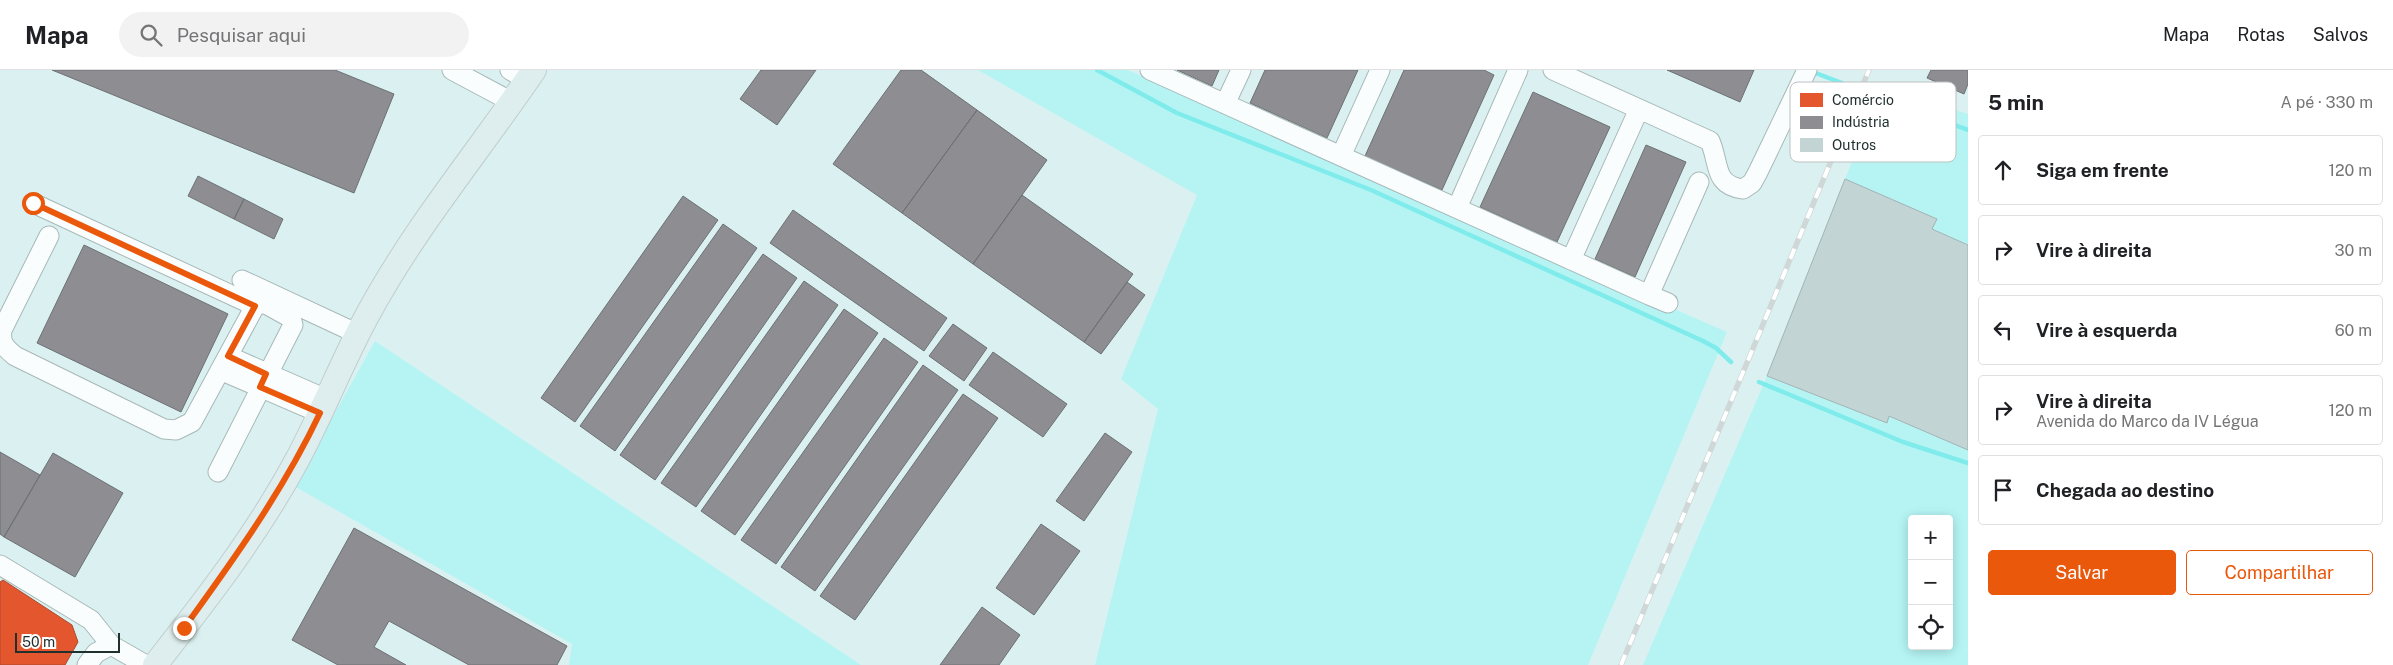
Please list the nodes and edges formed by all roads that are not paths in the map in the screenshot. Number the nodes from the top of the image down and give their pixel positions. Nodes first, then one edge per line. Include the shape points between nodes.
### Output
1 (452, 70) edge
2 (1150, 70) edge
3 (1241, 70) edge
4 (1380, 70) edge
5 (1518, 70) edge
6 (1553, 70) edge
7 (1807, 70) edge
8 (524, 73) edge
9 (1801, 82) edge
10 (512, 102) junction
11 (1226, 104) junction
12 (1790, 105) edge
13 (1639, 109) junction
14 (1341, 156) junction
15 (1699, 182) dead end
16 (33, 203) dead end
17 (1456, 208) junction
18 (49, 236) dead end
19 (1571, 260) junction
20 (242, 280) dead end
21 (1649, 295) junction
22 (1668, 303) dead end
23 (255, 306) junction
24 (358, 334) junction
25 (224, 363) junction
26 (263, 381) junction
27 (323, 406) junction
28 (218, 472) dead end
29 (0, 565) edge
30 (111, 645) junction
31 (87, 665) edge
32 (146, 665) edge
33 (155, 665) edge

1 - 10 street
2 - 11 street
3 - 11 street
4 - 14 street
5 - 17 street
6 - 13 street
7 - 9 street
8 - 10 main road
10 - 24 main road via 403,256
11 - 14 street
12 - 13 street via 1752,183 1743,189 1723,182 1710,141
13 - 19 street
14 - 17 street
15 - 21 street
16 - 23 street
17 - 19 street
18 - 25 street via 2,330 1,337 9,351 164,429 176,430 192,422
19 - 21 street
20 - 24 street
21 - 22 street
23 - 25 street
23 - 26 street via 264,303 293,321
24 - 27 main road
25 - 26 street
26 - 27 street
26 - 28 street
27 - 33 main road via 297,460 252,534
29 - 30 street via 91,620
30 - 31 street via 96,653
30 - 32 street

